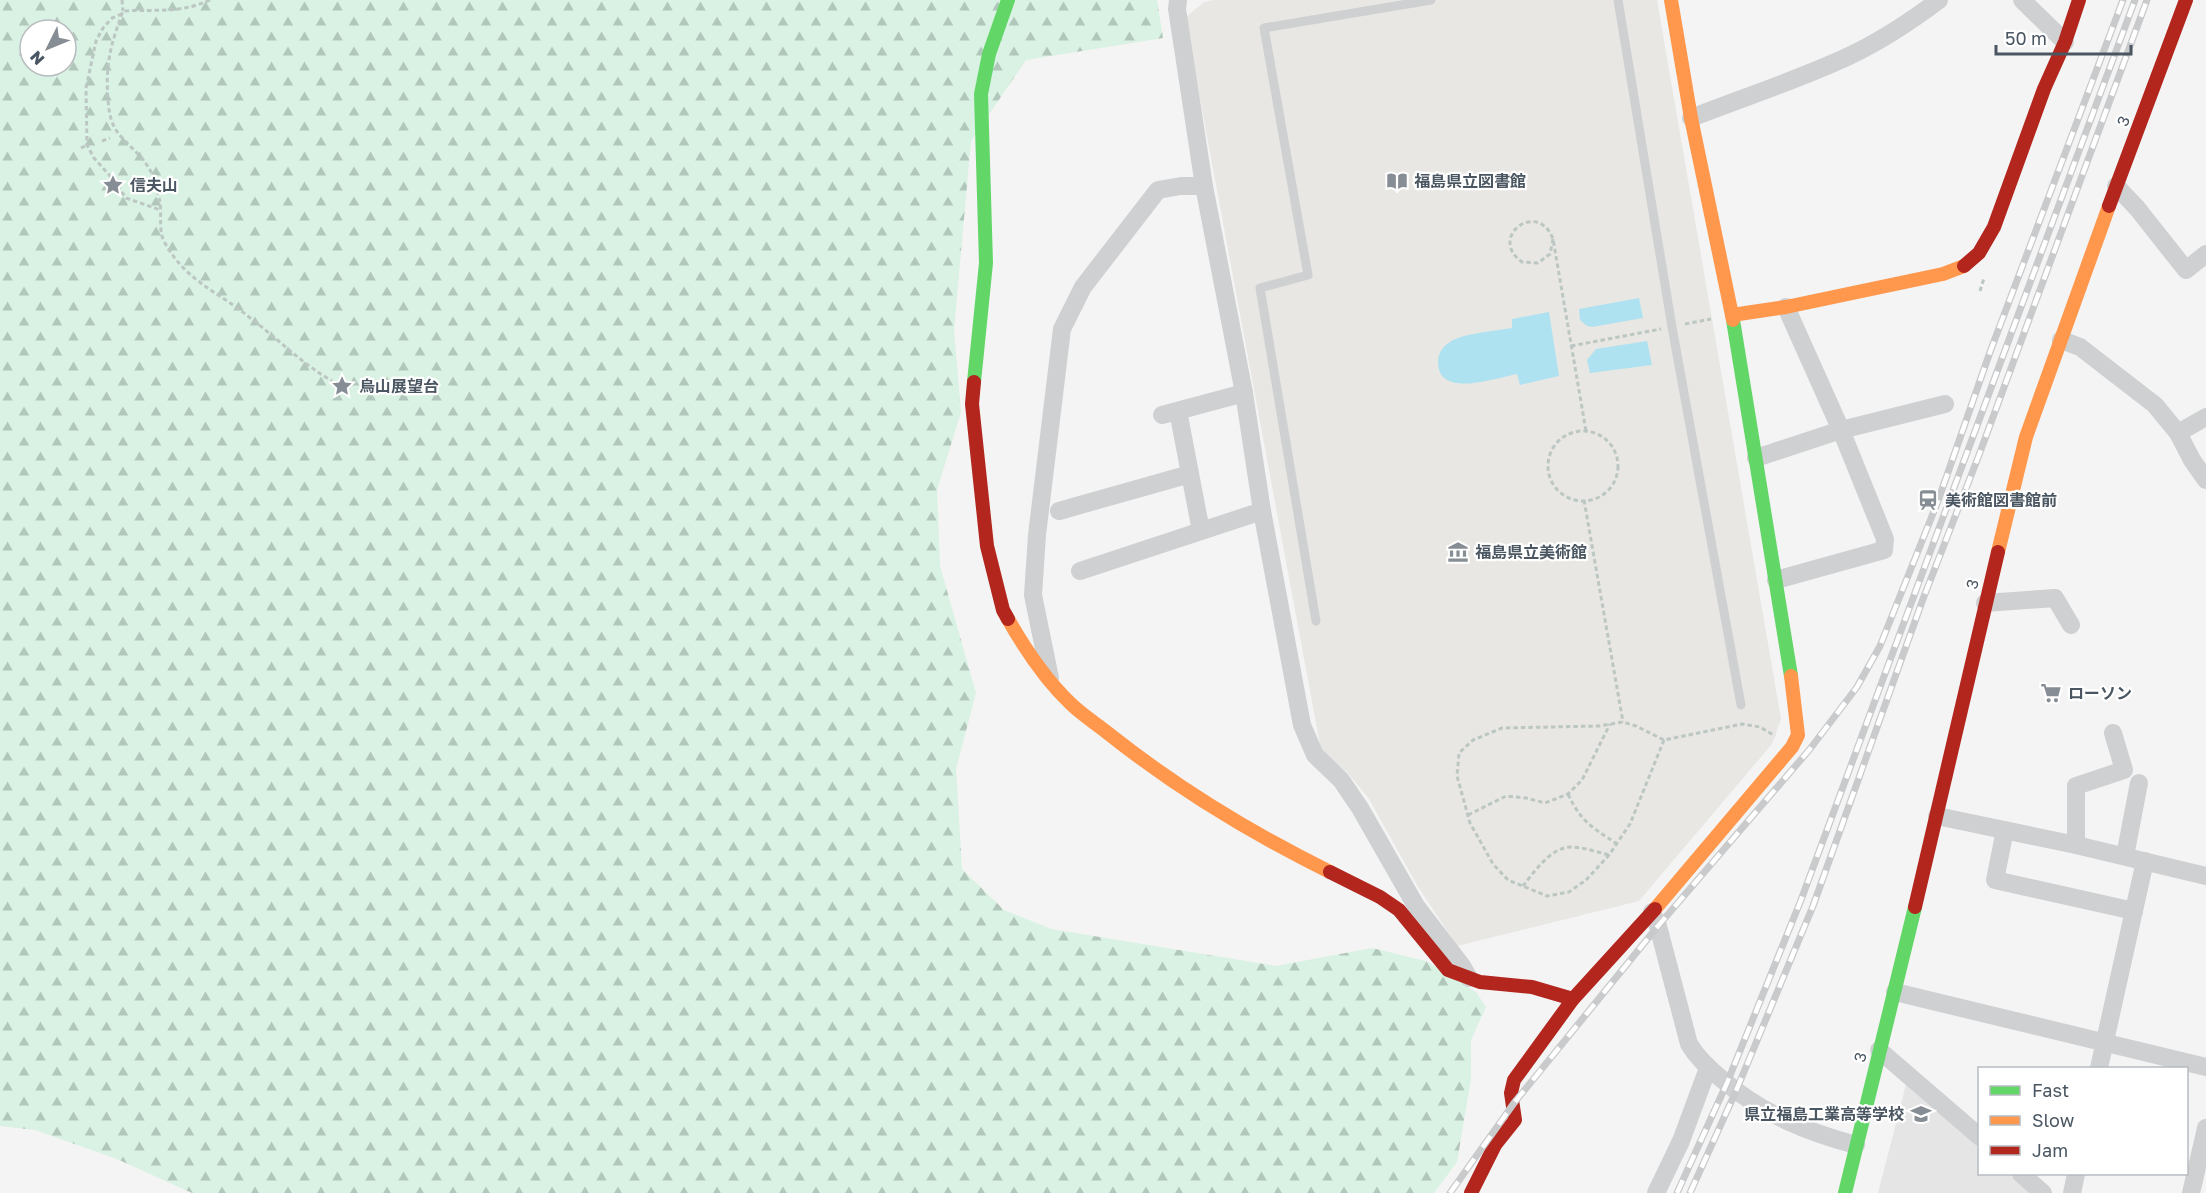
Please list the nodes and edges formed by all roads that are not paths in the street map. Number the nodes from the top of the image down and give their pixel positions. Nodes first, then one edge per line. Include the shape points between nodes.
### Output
1 (1008, 0) edge
2 (1178, 0) edge
3 (1431, 0) edge
4 (1618, 0) edge
5 (1671, 0) edge
6 (1939, 0) edge
7 (2022, 0) edge
8 (2079, 0) edge
9 (2186, 0) edge
10 (1398, 3) edge
11 (2066, 42) junction
12 (1691, 118) junction
13 (1204, 186) junction
14 (2116, 186) junction
15 (2206, 254) edge
16 (1786, 307) junction
17 (1732, 315) junction
18 (2061, 340) junction
19 (1244, 393) junction
20 (1945, 404) dead end
21 (2206, 417) edge
22 (1840, 430) junction
23 (2178, 433) junction
24 (1756, 458) junction
25 (1190, 474) junction
26 (2206, 480) edge
27 (1059, 511) dead end
28 (1262, 511) junction
29 (1201, 531) junction
30 (1080, 571) dead end
31 (1776, 580) junction
32 (1984, 603) junction
33 (1316, 621) dead end
34 (2071, 625) dead end
35 (1051, 679) junction
36 (1741, 705) dead end
37 (2113, 734) dead end
38 (2139, 783) dead end
39 (1937, 816) junction
40 (2005, 830) junction
41 (2076, 845) junction
42 (2125, 856) junction
43 (2145, 861) junction
44 (2206, 876) edge
45 (2134, 911) junction
46 (1652, 912) junction
47 (1469, 978) junction
48 (1895, 992) junction
49 (1573, 999) junction
50 (2105, 1043) junction
51 (1879, 1050) junction
52 (2099, 1067) edge
53 (2206, 1067) edge
54 (1708, 1068) junction
55 (2206, 1128) edge
56 (1978, 1135) edge
57 (1856, 1145) junction
58 (2023, 1175) edge
59 (2076, 1175) edge
60 (1471, 1193) edge
61 (1656, 1193) edge
62 (1845, 1193) edge
63 (2043, 1193) edge
64 (2072, 1193) edge
65 (2191, 1193) edge

1 - 35 street via 989,54 981,94 986,263 972,404 987,546 1003,610 1026,651
2 - 13 street
3 - 10 lane
4 - 36 lane via 1672,327
5 - 12 street
6 - 12 street via 1852,54
7 - 11 street
8 - 11 street
9 - 14 street, 3 / 3
10 - 33 lane via 1263,28 1308,275 1260,288
11 - 16 street via 2044,89 1994,227 1979,253 1960,268 1943,274
12 - 17 street
13 - 19 street
13 - 35 street via 1158,190 1083,287 1062,329 1033,595
14 - 15 street via 2186,270
14 - 18 street, 3 / 3
16 - 17 street
16 - 22 street
17 - 24 street
18 - 23 street via 2080,347 2127,381 2155,405
18 - 32 street, 3 / 3 via 2026,437
19 - 25 street via 1170,413
19 - 28 street
20 - 22 street
21 - 23 street
22 - 24 street
22 - 31 street via 1881,525 1886,539 1884,550
23 - 26 street
24 - 31 street
25 - 27 street
25 - 29 street
28 - 29 street
28 - 47 street via 1302,725 1315,755 1341,780 1416,906
29 - 30 street
31 - 46 street via 1798,735 1792,747
32 - 34 street via 2055,598
32 - 39 street, 3 / 3
35 - 47 street via 1070,703 1186,789 1292,853 1399,910 1448,970
37 - 41 street via 2124,770 2076,786
38 - 42 street
39 - 40 street
39 - 48 street, 3 / 3
40 - 41 street
40 - 45 street via 1995,880
41 - 42 street
42 - 43 street
43 - 44 street
43 - 45 street
45 - 50 street
46 - 49 street
46 - 54 street via 1689,1044
47 - 49 street via 1532,987
48 - 50 street
48 - 51 street, 3 / 3
49 - 60 street via 1514,1080 1511,1093 1515,1120 1490,1154
50 - 52 street
50 - 53 street
51 - 56 street
51 - 57 street, 3 / 3
54 - 57 street via 1779,1118
54 - 61 street via 1681,1141
55 - 65 street
57 - 62 street, 3 / 3
58 - 63 street
59 - 64 street

